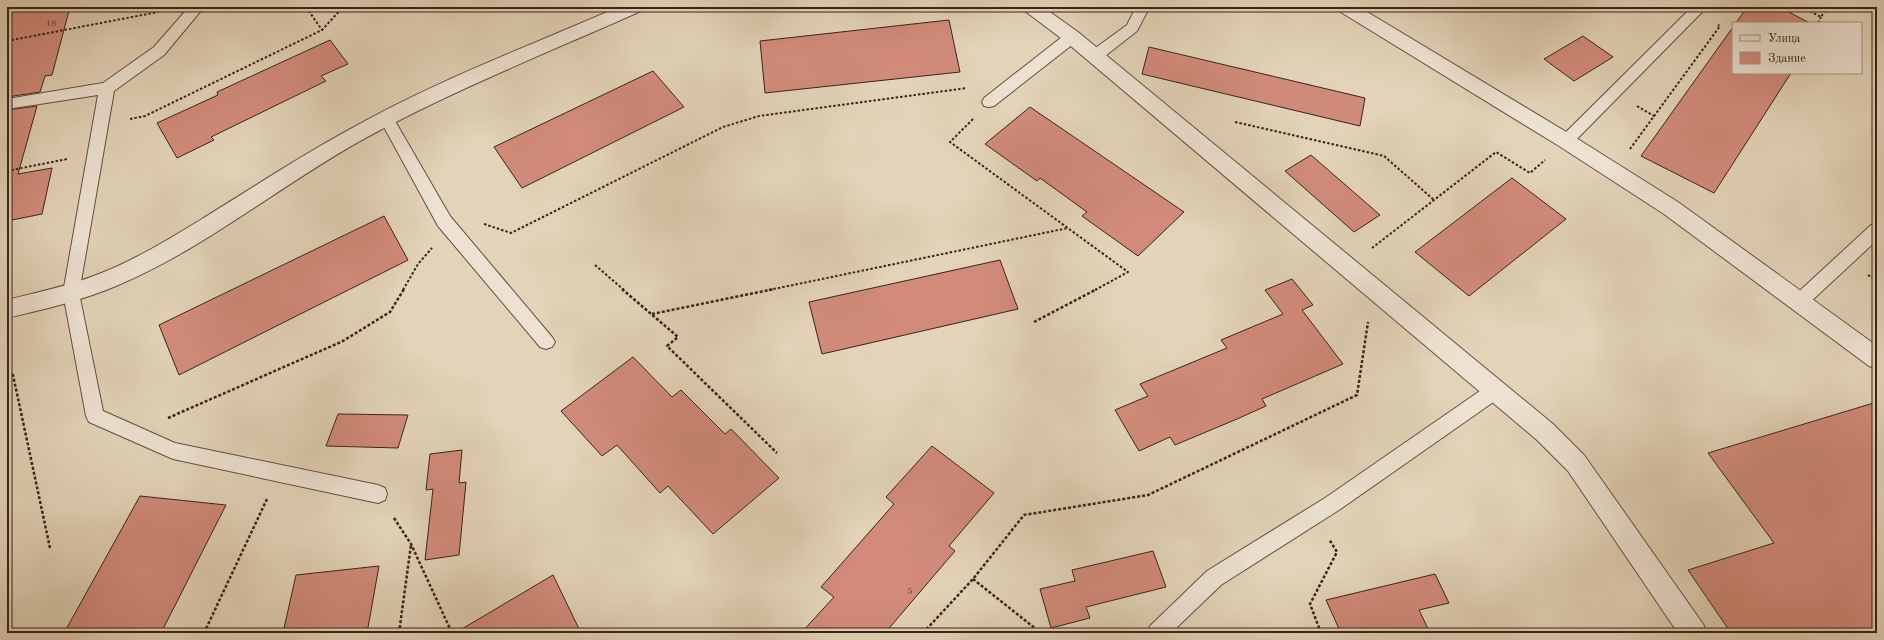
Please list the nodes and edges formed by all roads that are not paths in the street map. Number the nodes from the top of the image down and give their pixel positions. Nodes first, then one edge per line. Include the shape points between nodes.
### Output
1 (197, 7) edge
2 (635, 7) edge
3 (1032, 7) edge
4 (1136, 7) edge
5 (1345, 7) edge
6 (1697, 10) edge
7 (1072, 37) junction
8 (1095, 56) junction
9 (107, 88) junction
10 (989, 102) road end
11 (7, 104) edge
12 (386, 118) junction
13 (1566, 141) junction
14 (1877, 230) edge
15 (71, 293) junction
16 (1799, 302) junction
17 (7, 309) edge
18 (546, 342) dead end
19 (1877, 360) edge
20 (1496, 390) junction
21 (378, 494) road end
22 (1157, 633) edge
23 (1694, 633) edge

1 - 9 lane via 159,51
2 - 12 street
3 - 7 street
4 - 8 lane via 1140,12 1132,28
5 - 13 street
6 - 13 lane
7 - 8 street
7 - 10 lane
8 - 20 street
9 - 11 lane
9 - 15 lane
12 - 15 street via 175,246 108,280
12 - 18 lane via 444,221
13 - 16 street via 1671,208
14 - 16 lane
15 - 17 street
15 - 21 lane via 95,416 173,451
16 - 19 street
20 - 22 lane via 1314,515 1214,578
20 - 23 street via 1545,432 1576,463

